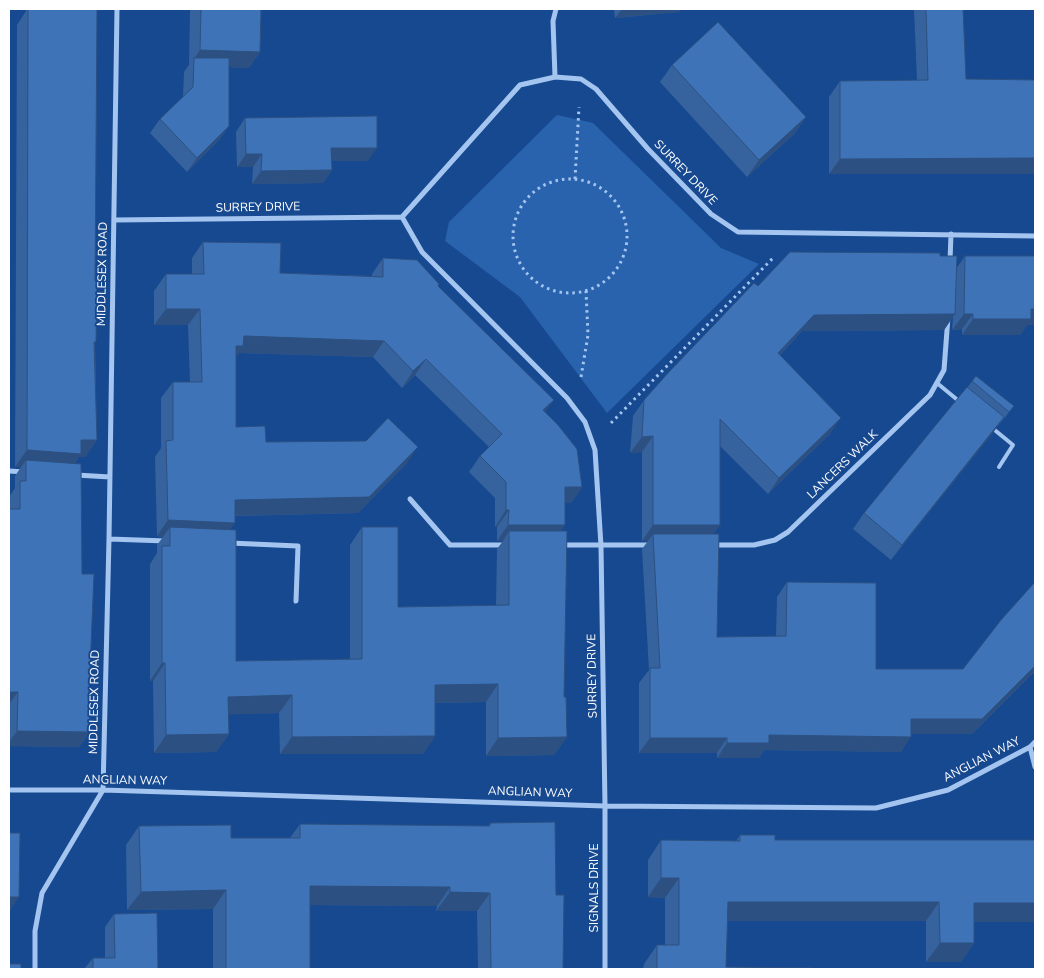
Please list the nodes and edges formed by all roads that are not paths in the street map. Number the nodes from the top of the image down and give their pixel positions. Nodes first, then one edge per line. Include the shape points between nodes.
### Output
1 (117, 9) edge
2 (556, 9) edge
3 (555, 77) junction
4 (402, 217) junction
5 (114, 220) junction
6 (951, 234) junction
7 (1035, 236) edge
8 (950, 263) edge
9 (948, 313) edge
10 (937, 383) junction
11 (966, 406) edge
12 (987, 424) edge
13 (999, 467) dead end
14 (9, 471) edge
15 (27, 472) edge
16 (73, 475) edge
17 (110, 477) junction
18 (410, 498) dead end
19 (110, 539) junction
20 (169, 541) edge
21 (228, 543) edge
22 (516, 545) edge
23 (658, 545) edge
24 (706, 545) edge
25 (554, 546) edge
26 (601, 546) junction
27 (296, 601) dead end
28 (1035, 742) edge
29 (1030, 747) junction
30 (1035, 767) edge
31 (9, 790) edge
32 (103, 790) junction
33 (605, 806) junction
34 (35, 969) edge
35 (605, 969) edge

1 - 5 street, MIDDLESEX ROAD
2 - 3 street via 553,21
3 - 4 street via 520,85
3 - 6 street, SURREY DRIVE via 581,79 596,89 711,214 738,232
4 - 5 street, SURREY DRIVE
4 - 26 street, SURREY DRIVE via 422,252 567,398 585,422 595,450
5 - 17 street, MIDDLESEX ROAD
6 - 7 street, SURREY DRIVE
6 - 8 street
9 - 10 street, LANCERS WALK via 944,370
10 - 11 lane
10 - 24 street, LANCERS WALK via 930,395 788,532 775,540 754,545
12 - 13 lane via 1014,445
14 - 15 street
16 - 17 street
17 - 19 street, MIDDLESEX ROAD
18 - 22 street via 450,545
19 - 20 street
19 - 32 street, MIDDLESEX ROAD
21 - 27 street via 298,546
23 - 26 street
25 - 26 street
26 - 33 street, SURREY DRIVE
28 - 29 street, ANGLIAN WAY
29 - 30 street
29 - 33 street, ANGLIAN WAY via 948,790 876,808
31 - 32 street, ANGLIAN WAY
32 - 33 street, ANGLIAN WAY
32 - 34 street, MIDDLESEX ROAD via 42,893 35,931
33 - 35 street, SIGNALS DRIVE

